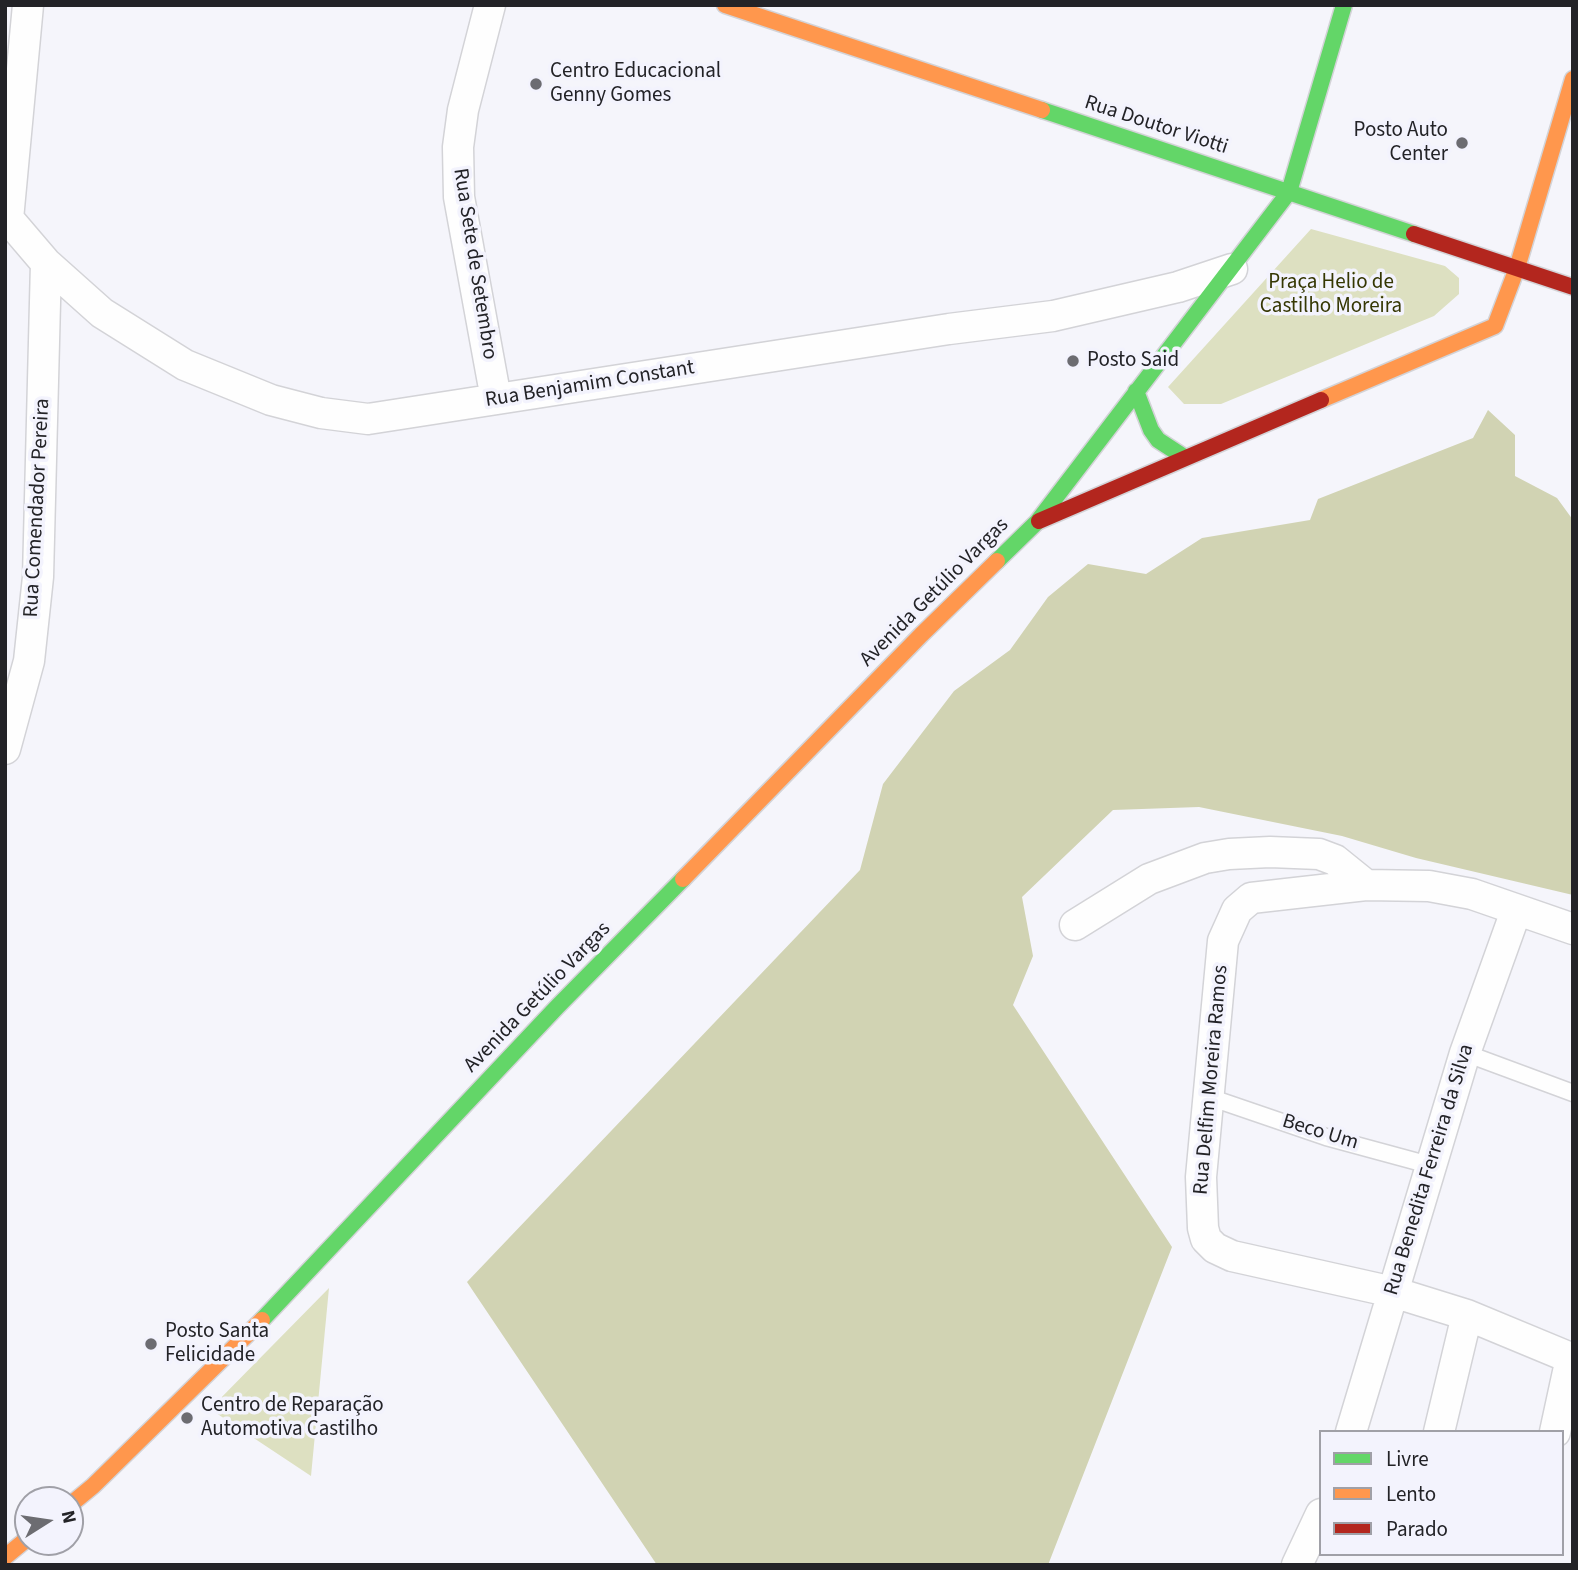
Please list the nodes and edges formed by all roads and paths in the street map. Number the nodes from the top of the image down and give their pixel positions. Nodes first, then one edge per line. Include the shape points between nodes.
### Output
1 (28, 5) edge
2 (491, 5) edge
3 (725, 5) edge
4 (1345, 5) edge
5 (1573, 79) edge
6 (1289, 192) junction
7 (7, 217) edge
8 (46, 262) junction
9 (1517, 268) junction
10 (1232, 269) junction
11 (1573, 287) edge
12 (1550, 298) dead end
13 (1517, 315) dead end
14 (1495, 326) junction
15 (1136, 390) junction
16 (496, 399) junction
17 (1184, 457) junction
18 (1037, 522) junction
19 (5, 749) edge
20 (1366, 885) junction
21 (1516, 911) junction
22 (1074, 925) dead end
23 (1573, 929) edge
24 (1465, 1053) junction
25 (1573, 1093) edge
26 (1209, 1097) junction
27 (1433, 1166) junction
28 (1393, 1292) junction
29 (1467, 1315) junction
30 (1572, 1359) edge
31 (1352, 1430) edge
32 (1439, 1430) edge
33 (1555, 1430) edge
34 (84, 1493) edge
35 (1319, 1518) edge
36 (1297, 1565) edge

1 - 7 street
2 - 16 street, Rua Sete de Setembro via 463,110 458,147 460,197
3 - 6 street, Rua Doutor Viotti
4 - 6 street
5 - 9 street
6 - 9 street, Rua Doutor Viotti
6 - 10 street
7 - 8 street, Rua Benjamim Constant
8 - 16 street, Rua Benjamim Constant via 102,313 185,365 271,400 368,419
8 - 19 street, Rua Comendador Pereira via 38,577 29,661
9 - 11 street, Rua Doutor Viotti
9 - 14 street
10 - 15 street
10 - 16 street, Rua Benjamim Constant via 1178,287 1053,316
11 - 12 street
13 - 14 street
14 - 17 street
15 - 17 street via 1158,440
15 - 18 street
17 - 18 street
18 - 34 street, Avenida Getúlio Vargas via 557,1007 288,1296
20 - 21 street via 1429,886 1472,894
20 - 22 street via 1335,860 1319,854 1229,854 1149,879
20 - 26 street, Rua Delfim Moreira Ramos via 1251,898 1237,910 1223,941
21 - 23 street
21 - 24 street, Rua Benedita Ferreira da Silva
24 - 25 lane
24 - 27 street, Rua Benedita Ferreira da Silva
26 - 27 lane, Beco Um via 1326,1137
26 - 28 street, Rua Delfim Moreira Ramos via 1201,1177 1206,1240 1232,1256
27 - 28 street, Rua Benedita Ferreira da Silva
28 - 29 street
28 - 31 street, Rua Benedita Ferreira da Silva
29 - 30 street
29 - 32 street
30 - 33 street
35 - 36 street

